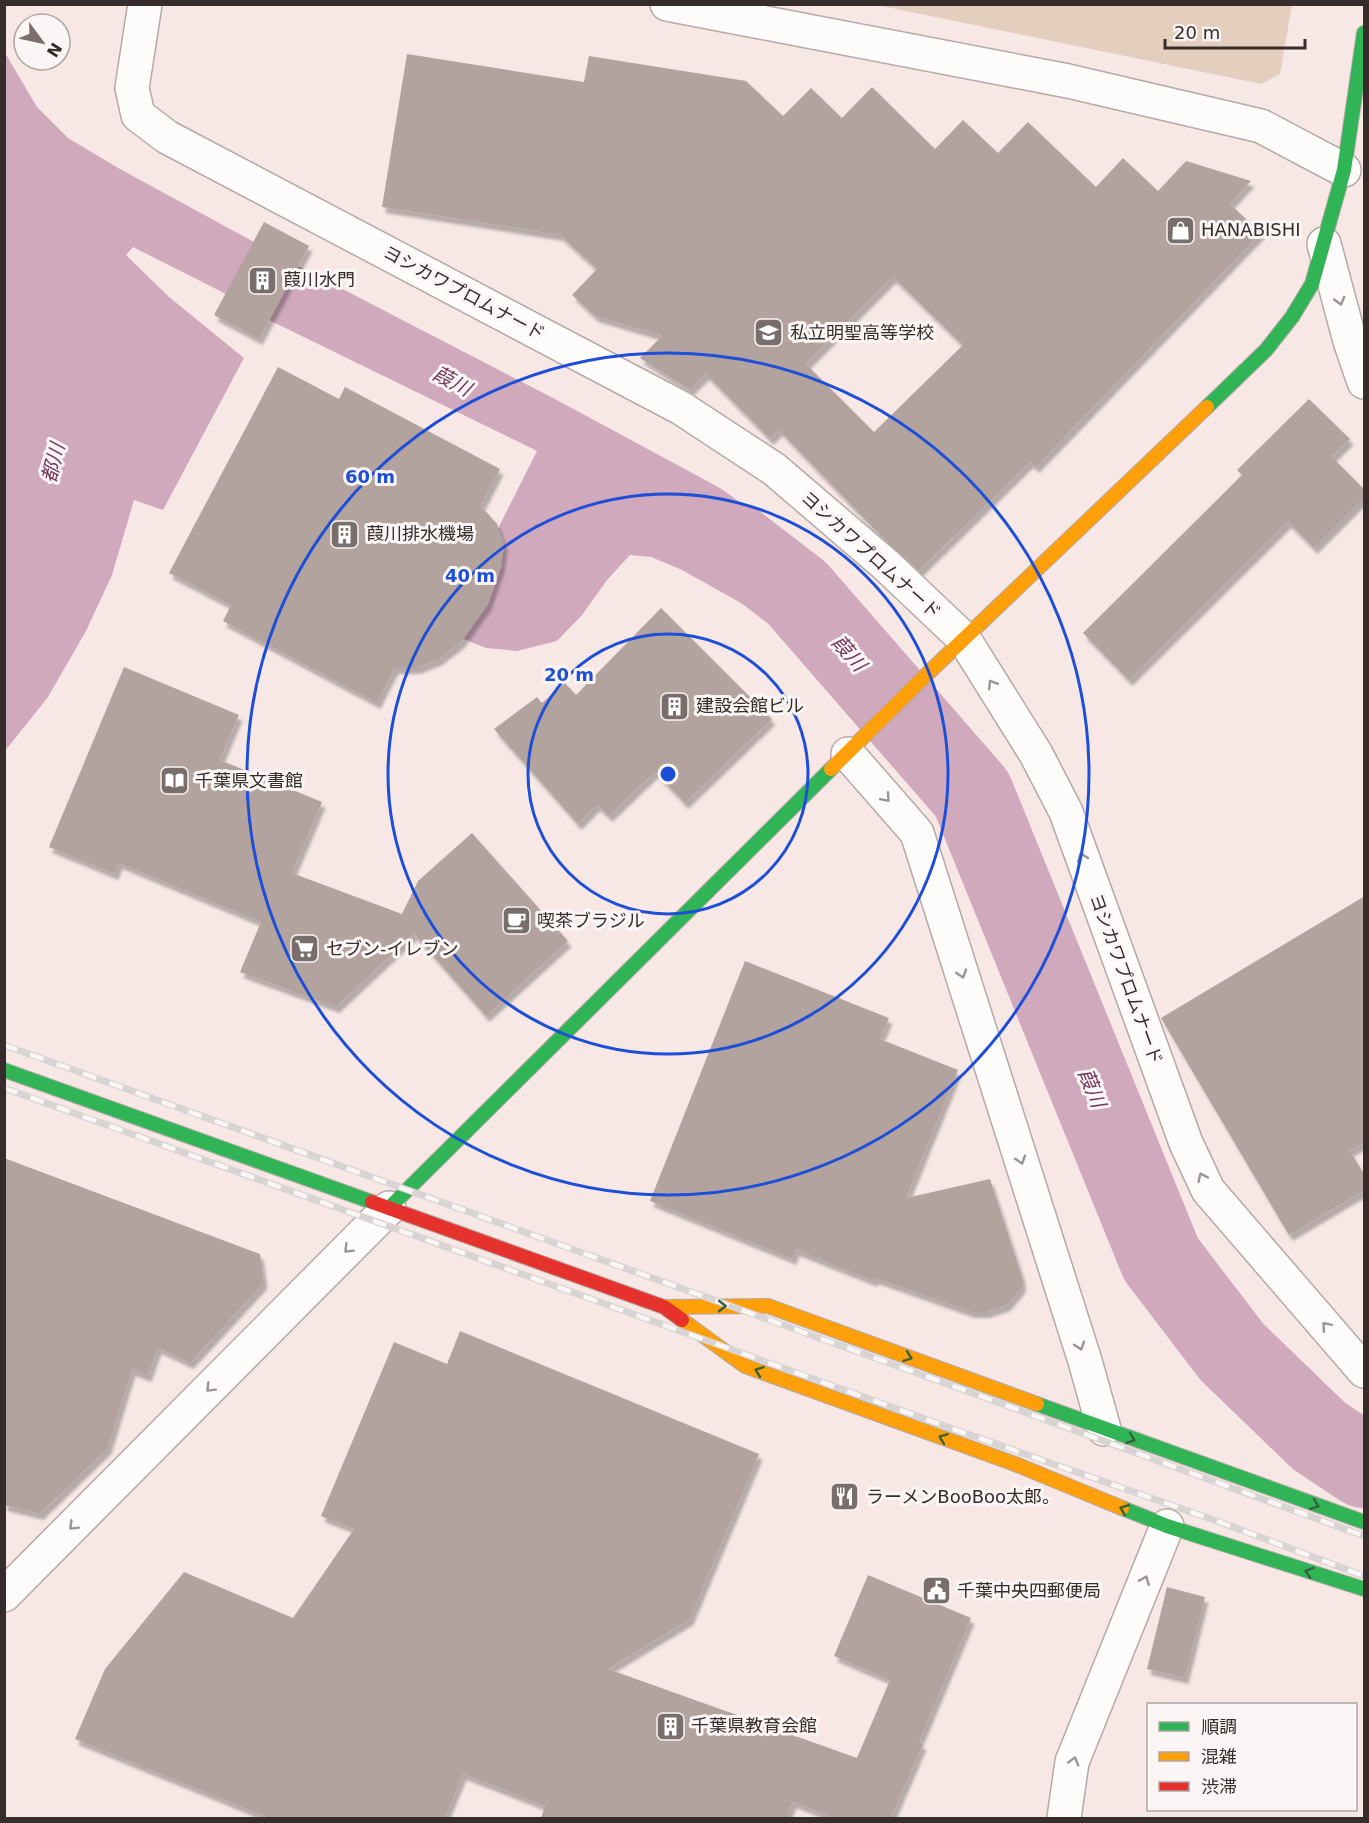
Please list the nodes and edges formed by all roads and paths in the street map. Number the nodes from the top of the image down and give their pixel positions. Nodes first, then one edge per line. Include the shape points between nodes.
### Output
1 (145, 4) edge
2 (667, 4) edge
3 (1365, 33) edge
4 (1349, 171) junction
5 (1324, 244) junction
6 (1365, 382) edge
7 (964, 639) junction
8 (848, 754) junction
9 (4, 1070) edge
10 (389, 1208) junction
11 (664, 1307) junction
12 (1365, 1371) edge
13 (1104, 1429) junction
14 (1365, 1522) edge
15 (1167, 1527) junction
16 (1365, 1589) edge
17 (4, 1595) edge
18 (1064, 1818) edge

1 - 7 street, ヨシカワプロムナード via 132,88 138,115 167,136 681,408 774,469 886,565
2 - 4 street via 1068,81 1261,126
3 - 4 street
4 - 5 street
5 -> 6 street
5 - 7 street via 1312,284 1266,350
7 - 8 street
12 -> 7 street, ヨシカワプロムナード via 1208,1190 1186,1143 1066,812 1036,754
8 - 10 street
8 -> 13 street via 917,833
9 - 10 street
10 - 11 street
10 -> 17 street
11 -> 13 street via 768,1306
15 -> 11 street via 1015,1464 745,1366
13 -> 14 street
16 -> 15 street
18 -> 15 street via 1072,1762

